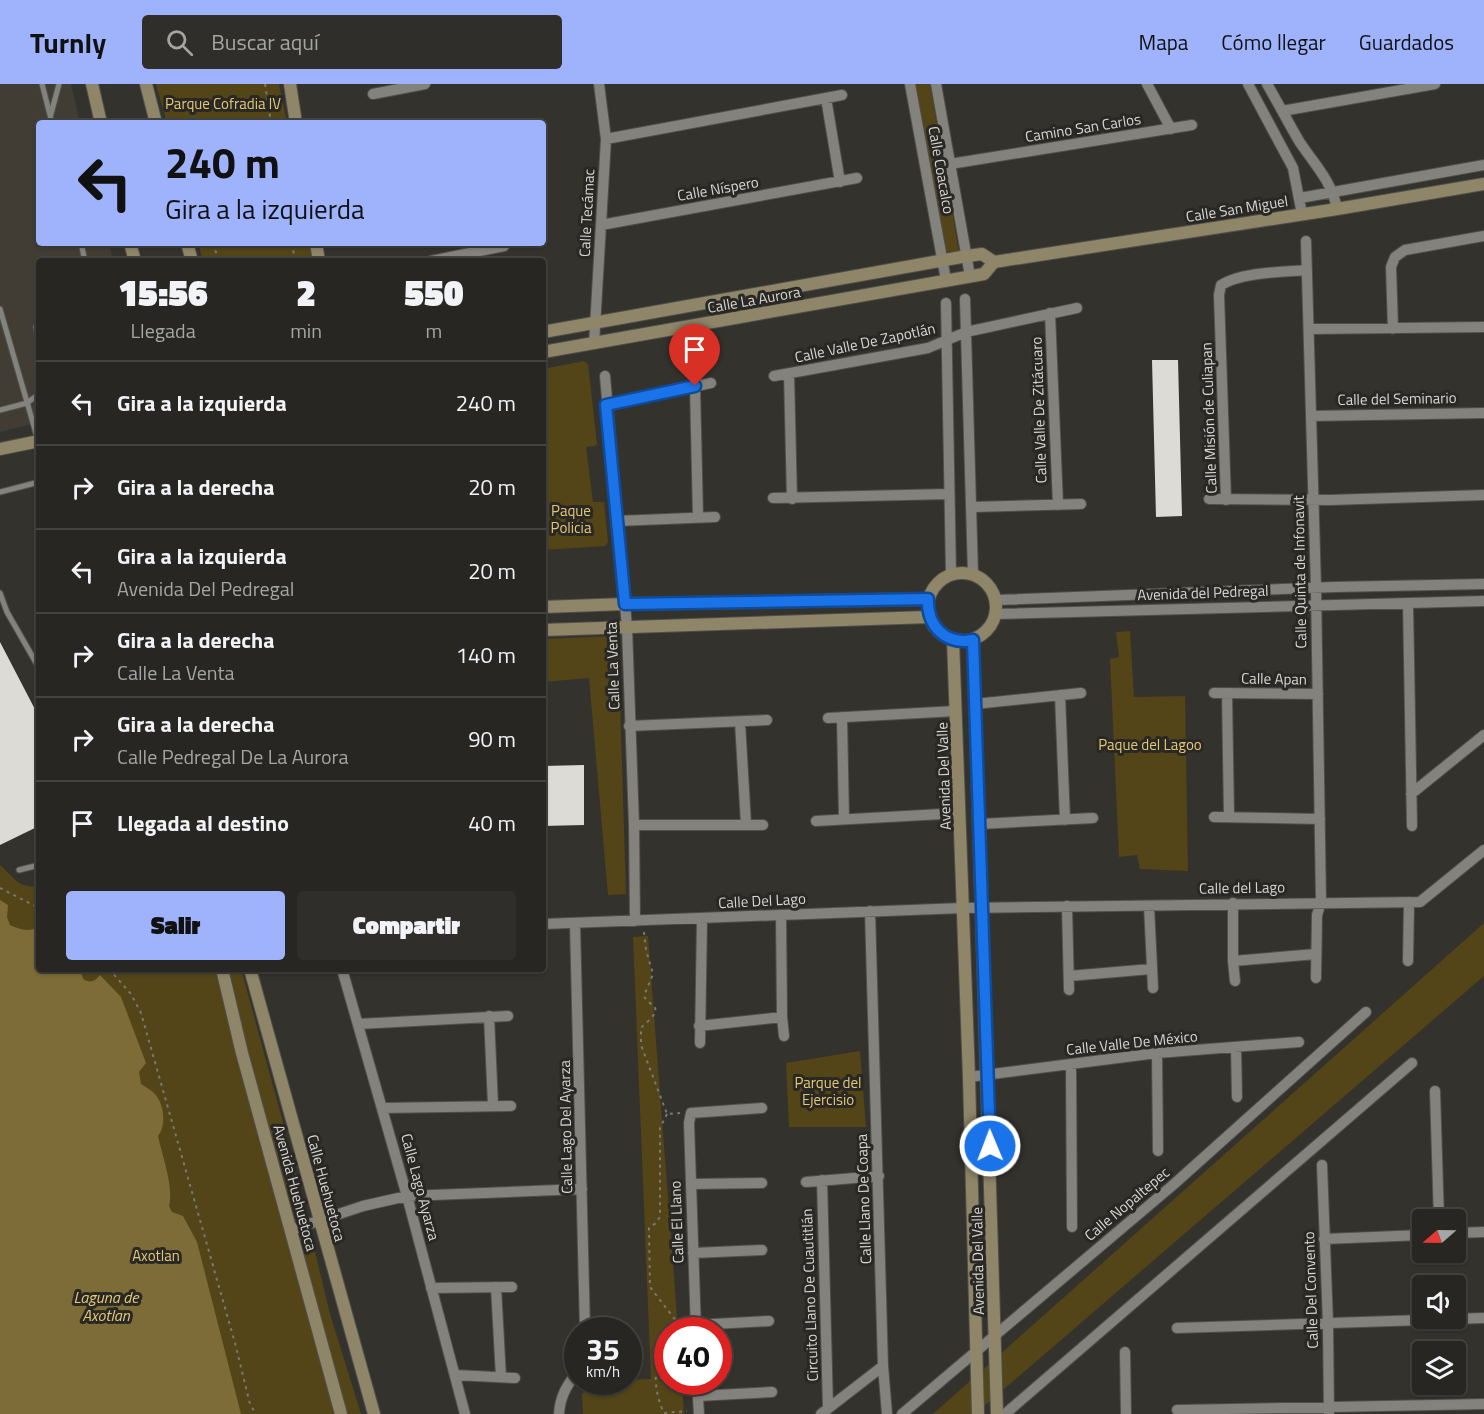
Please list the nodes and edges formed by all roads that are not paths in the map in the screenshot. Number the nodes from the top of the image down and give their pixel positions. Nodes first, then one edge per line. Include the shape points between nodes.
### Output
1 (42, 84) edge
2 (59, 84) edge
3 (92, 84) edge
4 (146, 84) edge
5 (290, 84) edge
6 (425, 84) edge
7 (599, 84) edge
8 (910, 84) edge
9 (936, 84) edge
10 (1147, 84) edge
11 (1248, 84) edge
12 (1267, 84) edge
13 (1435, 84) edge
14 (388, 87) edge
15 (373, 94) dead end
16 (842, 95) dead end
17 (826, 98) junction
18 (1282, 111) junction
19 (51, 120) edge
20 (100, 120) edge
21 (155, 120) edge
22 (296, 120) edge
23 (1192, 125) dead end
24 (1171, 129) junction
25 (606, 139) junction
26 (950, 165) junction
27 (1484, 165) edge
28 (857, 178) dead end
29 (840, 182) junction
30 (1484, 183) edge
31 (1333, 193) junction
32 (1300, 198) junction
33 (1337, 209) junction
34 (1302, 214) junction
35 (601, 225) junction
36 (1484, 236) edge
37 (1306, 241) dead end
38 (504, 246) edge
39 (967, 256) junction
40 (447, 258) edge
41 (942, 261) junction
42 (994, 262) junction
43 (1307, 270) junction
44 (970, 276) junction
45 (946, 280) junction
46 (964, 299) dead end
47 (946, 303) dead end
48 (1077, 308) dead end
49 (0, 309) edge
50 (1050, 313) junction
51 (595, 323) junction
52 (1484, 327) edge
53 (1309, 329) junction
54 (1393, 329) junction
55 (546, 331) edge
56 (966, 332) junction
57 (947, 341) junction
58 (594, 344) junction
59 (546, 352) edge
60 (789, 374) junction
61 (604, 376) dead end
62 (774, 376) dead end
63 (711, 383) dead end
64 (695, 386) junction
65 (36, 396) edge
66 (27, 403) junction
67 (606, 405) junction
68 (0, 410) edge
69 (1484, 412) edge
70 (1311, 416) junction
71 (36, 432) edge
72 (36, 443) edge
73 (0, 449) edge
74 (36, 483) edge
75 (0, 492) edge
76 (949, 494) junction
77 (1484, 495) edge
78 (773, 498) dead end
79 (792, 499) junction
80 (1314, 499) junction
81 (1209, 500) dead end
82 (1226, 500) junction
83 (1081, 504) dead end
84 (1058, 505) junction
85 (972, 507) junction
86 (715, 516) dead end
87 (698, 517) junction
88 (617, 521) junction
89 (951, 574) junction
90 (973, 574) junction
91 (1484, 584) edge
92 (1317, 588) junction
93 (0, 593) edge
94 (928, 599) junction
95 (996, 600) junction
96 (1484, 601) edge
97 (1408, 603) junction
98 (625, 604) junction
99 (1317, 605) junction
100 (546, 607) edge
101 (996, 614) junction
102 (929, 617) junction
103 (627, 627) junction
104 (546, 630) edge
105 (954, 640) junction
106 (973, 640) junction
107 (36, 663) edge
108 (1081, 693) dead end
109 (1214, 693) dead end
110 (1227, 693) junction
111 (1318, 694) junction
112 (1060, 695) junction
113 (975, 704) junction
114 (956, 711) junction
115 (828, 717) dead end
116 (842, 717) junction
117 (766, 720) dead end
118 (740, 722) junction
119 (629, 726) junction
120 (1484, 735) edge
121 (1411, 794) junction
122 (960, 813) junction
123 (1214, 817) dead end
124 (1229, 817) junction
125 (1093, 818) dead end
126 (844, 819) junction
127 (1320, 819) junction
128 (1065, 820) junction
129 (816, 821) dead end
130 (746, 824) junction
131 (980, 824) junction
132 (634, 825) junction
133 (763, 825) dead end
134 (1412, 826) dead end
135 (1484, 850) edge
136 (36, 866) edge
137 (19, 870) dead end
138 (1321, 902) junction
139 (1409, 902) junction
140 (1233, 903) junction
141 (1066, 906) junction
142 (1149, 906) junction
143 (963, 908) junction
144 (983, 908) junction
145 (870, 911) junction
146 (781, 915) junction
147 (702, 919) junction
148 (639, 921) junction
149 (546, 924) edge
150 (575, 924) junction
151 (1316, 954) junction
152 (1233, 961) junction
153 (1408, 961) dead end
154 (1151, 969) junction
155 (223, 972) edge
156 (251, 972) edge
157 (343, 972) edge
158 (1069, 975) junction
159 (1316, 978) dead end
160 (1235, 981) dead end
161 (1153, 988) dead end
162 (1069, 990) dead end
163 (1366, 1012) dead end
164 (489, 1016) junction
165 (508, 1016) dead end
166 (782, 1017) junction
167 (358, 1024) junction
168 (699, 1026) junction
169 (784, 1036) dead end
170 (1299, 1042) dead end
171 (700, 1043) dead end
172 (1236, 1047) junction
173 (1157, 1053) junction
174 (1412, 1063) dead end
175 (1071, 1064) junction
176 (988, 1075) junction
177 (969, 1077) junction
178 (1435, 1091) dead end
179 (1237, 1097) dead end
180 (494, 1106) junction
181 (511, 1106) dead end
182 (382, 1108) junction
183 (762, 1108) dead end
184 (1158, 1151) dead end
185 (1322, 1165) dead end
186 (879, 1176) junction
187 (822, 1180) junction
188 (806, 1182) dead end
189 (762, 1183) dead end
190 (691, 1184) junction
191 (582, 1189) junction
192 (407, 1196) junction
193 (1439, 1209) edge
194 (319, 1220) junction
195 (1072, 1227) dead end
196 (291, 1230) junction
197 (1484, 1232) edge
198 (1466, 1233) edge
199 (1412, 1235) edge
200 (1324, 1239) junction
201 (762, 1250) dead end
202 (693, 1253) junction
203 (496, 1287) junction
204 (512, 1287) dead end
205 (431, 1288) junction
206 (585, 1317) edge
207 (695, 1317) edge
208 (1484, 1318) edge
209 (769, 1321) dead end
210 (1328, 1323) junction
211 (732, 1324) edge
212 (1177, 1328) dead end
213 (994, 1336) junction
214 (1125, 1352) dead end
215 (976, 1353) junction
216 (883, 1366) junction
217 (454, 1376) junction
218 (501, 1377) junction
219 (515, 1378) dead end
220 (564, 1390) edge
221 (772, 1392) dead end
222 (698, 1396) joint
223 (1484, 1404) edge
224 (1177, 1410) dead end
225 (825, 1411) edge
226 (1329, 1411) edge
227 (693, 1412) edge
228 (341, 1414) edge
229 (374, 1414) edge
230 (465, 1414) edge
231 (559, 1414) edge
232 (887, 1414) edge
233 (902, 1414) edge
234 (978, 1414) edge
235 (997, 1414) edge
236 (1005, 1414) edge
237 (1126, 1414) edge

1 - 19 lane
2 - 19 lane
3 - 20 street
4 - 21 street
5 - 22 street
6 - 14 street
7 - 25 street, Calle Tecámac
8 - 41 street, Calle Coacalco
9 - 26 street, Calle Coacalco
10 - 24 street, Camino San Carlos
11 - 32 street via 1293,168
12 - 18 street
13 - 18 street
14 - 15 street
16 - 17 street
17 - 25 street
17 - 29 street
18 - 31 street
23 - 24 street
24 - 26 street, Camino San Carlos
25 - 35 street, Calle Tecámac
26 - 39 street, Calle Coacalco
27 - 31 street
28 - 29 street, Calle Níspero
29 - 35 street, Calle Níspero
30 - 33 street, Calle San Miguel
31 - 32 street
31 - 33 street
32 - 34 street
33 - 34 street, Calle San Miguel
34 - 42 street, Calle San Miguel
35 - 51 street, Calle Tecámac
36 - 54 street via 1405,250 1395,257 1391,267
37 - 43 street, Calle Quinta de Infonavit
38 - 40 street
39 - 41 street, Calle La Aurora
39 - 42 street, Calle San Miguel via 982,254
39 - 44 street, Calle Coacalco
41 - 45 street, Calle Coacalco
41 - 51 street, Calle La Aurora
42 - 44 street, Calle San Miguel via 984,274
43 - 53 street, Calle Quinta de Infonavit
43 - 82 street, Calle Misión de Culiapan via 1230,279 1221,285
44 - 45 street, Calle La Aurora
45 - 58 street, Calle La Aurora
46 - 56 street
47 - 57 street
48 - 50 street, Calle Valle De Zitácuaro
49 - 66 lane
50 - 56 street, Calle Valle De Zitácuaro
50 - 84 street, Calle Valle De Zitácuaro
51 - 55 street, Calle La Aurora
51 - 58 street, Calle Tecámac
52 - 54 street
53 - 54 street
53 - 70 street, Calle Quinta de Infonavit
56 - 57 street, Calle Valle De Zitácuaro
56 - 85 street
57 - 60 street, Calle Valle De Zapotlán
57 - 76 street
58 - 59 street, Calle La Aurora
60 - 62 street, Calle Valle De Zapotlán
60 - 79 street, Calle Valle De Zapotlán
61 - 67 street, Calle La Venta
63 - 64 street
64 - 67 street
64 - 87 street
65 - 66 lane
66 - 68 lane
66 - 71 lane
67 - 88 street, Calle La Venta
69 - 70 street, Calle del Seminario
70 - 80 street, Calle Quinta de Infonavit
72 - 73 street
74 - 75 lane
76 - 79 street
76 - 89 street
77 - 80 street, Calle Misión de Culiapan
78 - 79 street
80 - 82 street, Calle Misión de Culiapan
80 - 92 street, Calle Quinta de Infonavit
81 - 82 street
83 - 84 street, Calle Valle De Zitácuaro
84 - 85 street, Calle Valle De Zitácuaro
85 - 90 street
86 - 87 street
87 - 88 street
88 - 98 street, Calle La Venta
89 - 90 street
89 - 94 street via 940,580
90 - 95 street via 988,584
91 - 92 street, Avenida del Pedregal
92 - 95 street, Avenida del Pedregal
92 - 99 street, Calle Quinta de Infonavit
93 - 107 lane
94 - 98 street
94 - 102 street
95 - 101 street
96 - 97 street, Avenida del Pedregal
97 - 99 street, Avenida del Pedregal
97 - 121 street
98 - 100 street
98 - 103 street, Calle La Venta
99 - 101 street, Avenida del Pedregal
99 - 111 street, Calle Quinta de Infonavit
101 - 106 street via 987,631
102 - 103 street
102 - 105 street via 938,632
103 - 104 street
103 - 119 street, Calle La Venta
105 - 106 street
105 - 114 street, Avenida Del Valle
106 - 113 street, Avenida Del Valle
108 - 112 street
109 - 110 street
110 - 111 street, Calle Apan
110 - 124 street, Calle Apan
111 - 127 street, Calle Quinta de Infonavit
112 - 113 street
112 - 128 street
113 - 131 street, Avenida Del Valle
114 - 116 street
114 - 122 street, Avenida Del Valle
115 - 116 street
116 - 126 street
117 - 118 street
118 - 119 street
118 - 130 street
119 - 132 street, Calle La Venta
120 - 121 street
121 - 134 street
122 - 126 street
122 - 143 street, Avenida Del Valle
123 - 124 street
124 - 127 street
125 - 128 street
126 - 129 street
127 - 138 street, Calle Quinta de Infonavit
128 - 131 street
130 - 132 street
130 - 133 street
131 - 144 street, Avenida Del Valle
132 - 148 street, Calle La Venta
135 - 139 street, Calle del Lago via 1420,902
136 - 137 lane
138 - 139 street, Calle del Lago
138 - 140 street, Calle del Lago
138 - 151 street, Calle Quinta de Infonavit
139 - 153 street
140 - 142 street, Calle del Lago
140 - 152 street
141 - 142 street, Calle del Lago
141 - 144 street, Calle del Lago
141 - 158 street
142 - 154 street
143 - 144 street, Calle Del Lago
143 - 145 street, Calle Del Lago
143 - 177 street, Avenida Del Valle
144 - 176 street, Avenida Del Valle
145 - 146 street, Calle Del Lago
145 - 186 street, Calle Llano De Coapa
146 - 147 street, Calle Del Lago
146 - 166 street
147 - 148 street, Calle Del Lago
147 - 168 street
148 - 150 street, Calle Del Lago
149 - 150 street, Calle Del Lago
150 - 191 street, Calle Lago Del Ayarza
151 - 152 street
151 - 159 street, Calle Quinta de Infonavit
152 - 160 street
154 - 158 street
154 - 161 street
155 - 196 street, Avenida Huehuetoca
156 - 194 street, Calle Huehuetoca
157 - 167 street, Calle Lago Ayarza
158 - 162 street
163 - 213 street, Calle Nopaltepec via 1173,1185
164 - 165 street
164 - 167 street
164 - 180 street
166 - 168 street
166 - 169 street
167 - 182 street, Calle Lago Ayarza
168 - 171 street
170 - 172 street, Calle Valle De México
172 - 173 street, Calle Valle De México
172 - 179 street
173 - 175 street, Calle Valle De México
173 - 184 street
174 - 236 street
175 - 176 street, Calle Valle De México
175 - 195 street
176 - 177 street, Calle Valle De México
176 - 213 street, Avenida Del Valle
177 - 215 street, Avenida Del Valle
178 - 193 street
180 - 181 street
180 - 182 street
182 - 192 street, Calle Lago Ayarza
183 - 190 street, Calle El Llano via 691,1113
185 - 200 street, Calle Del Convento
186 - 187 street
186 - 216 street, Calle Llano De Coapa
187 - 188 street
187 - 225 street, Circuito Llano De Cuautitlán
189 - 190 street
190 - 202 street, Calle El Llano
191 - 192 street
191 - 206 street, Calle Lago Del Ayarza
192 - 194 street
192 - 205 street, Calle Lago Ayarza
194 - 196 street
194 - 229 street, Calle Huehuetoca
196 - 228 street, Avenida Huehuetoca
197 - 198 street
199 - 200 street
200 - 210 street, Calle Del Convento
201 - 202 street
202 - 207 street, Calle El Llano
203 - 204 street
203 - 205 street
203 - 218 street
205 - 217 street, Calle Lago Ayarza
208 - 210 street
209 - 211 street
210 - 212 street
210 - 226 street, Calle Del Convento
213 - 215 street, Calle Nopaltepec
213 - 235 street, Avenida Del Valle
214 - 237 street
215 - 233 street, Calle Nopaltepec
215 - 234 street, Avenida Del Valle
216 - 225 street, Circuito Llano De Cuautitlán
216 - 232 street, Calle Llano De Coapa
217 - 218 street
217 - 230 street, Calle Lago Ayarza
218 - 219 street
220 - 231 street
221 - 222 street
222 - 227 street
223 - 226 street
224 - 226 street

